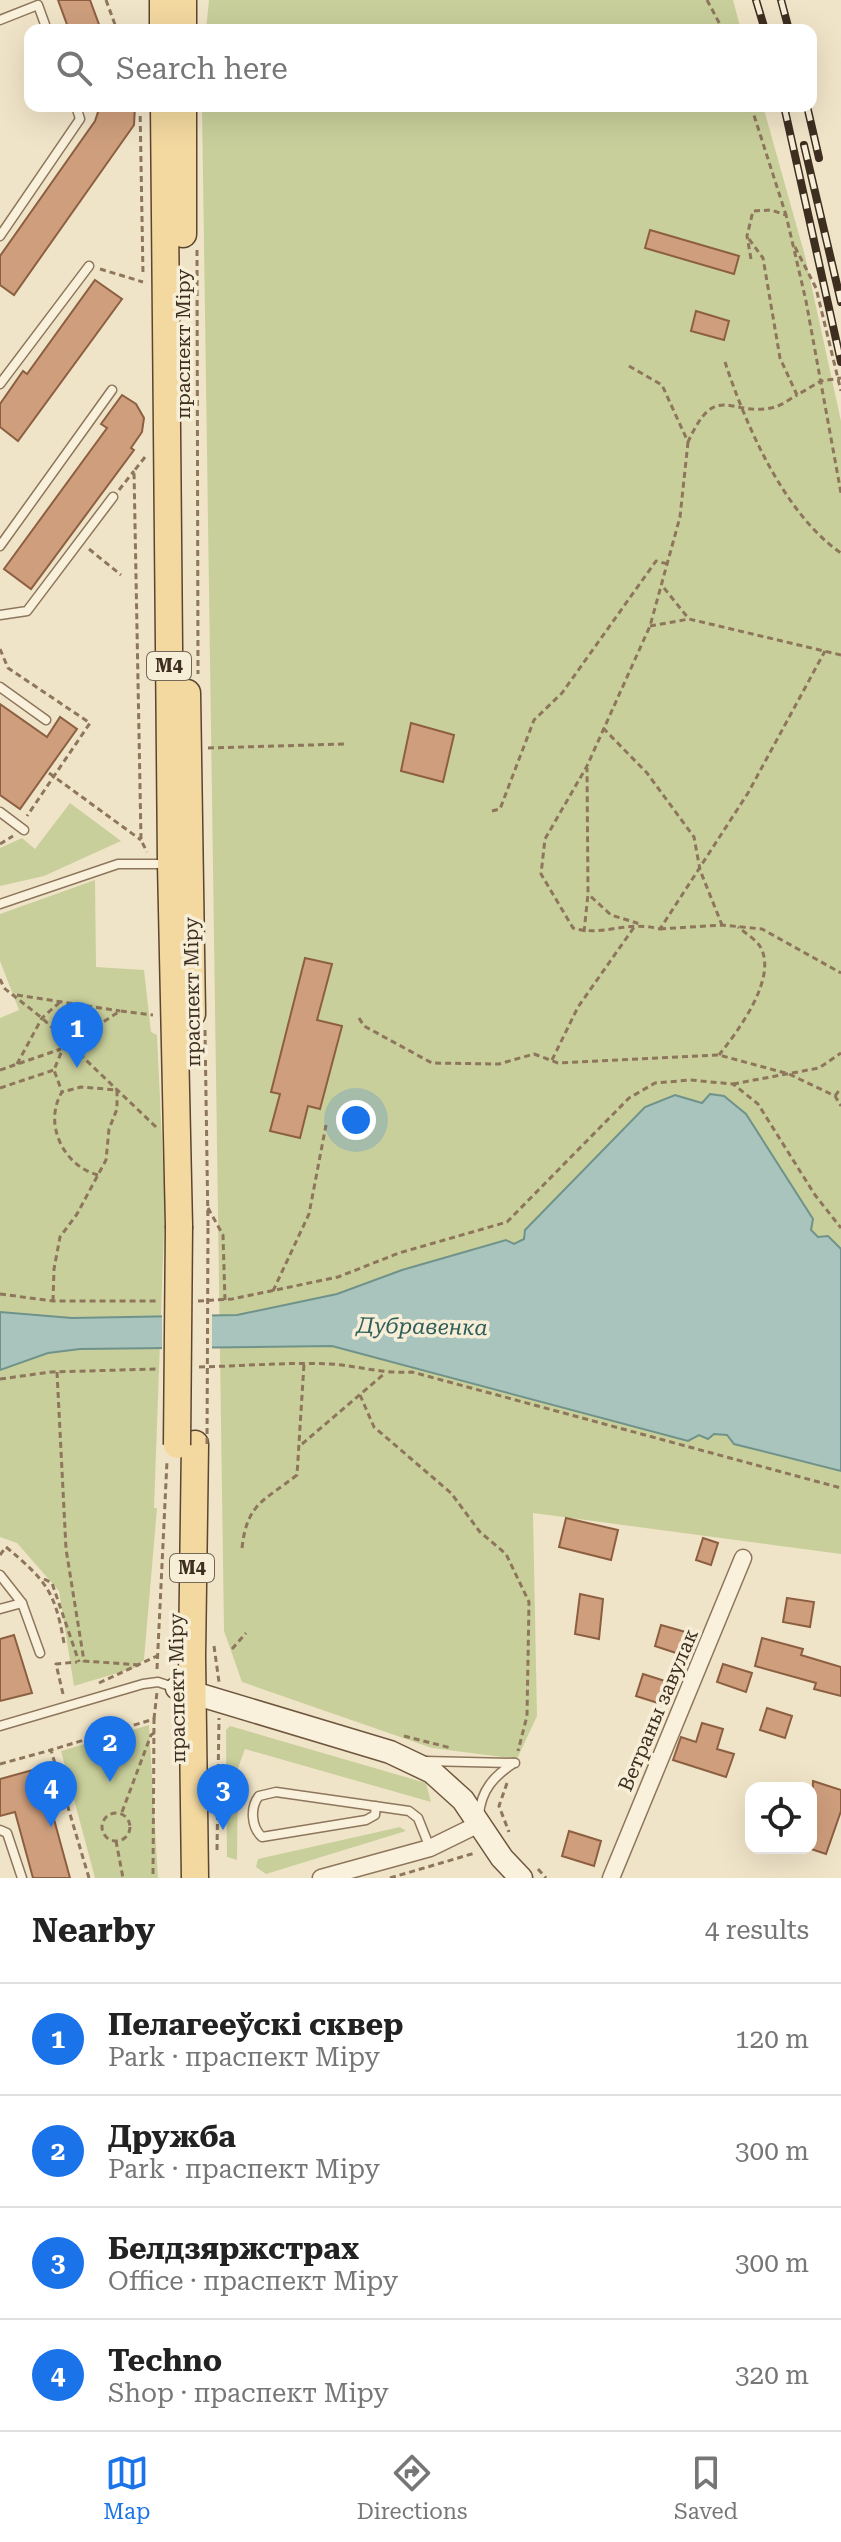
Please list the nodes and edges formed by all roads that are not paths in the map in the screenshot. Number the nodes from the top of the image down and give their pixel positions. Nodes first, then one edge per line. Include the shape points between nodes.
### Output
1 (163, 0) edge
2 (183, 0) edge
3 (0, 20) edge
4 (45, 24) edge
5 (163, 24) edge
6 (183, 24) edge
7 (78, 112) edge
8 (164, 112) edge
9 (183, 112) edge
10 (0, 236) edge
11 (89, 266) road end
12 (0, 384) edge
13 (112, 390) dead end
14 (113, 497) road end
15 (0, 546) edge
16 (0, 615) edge
17 (0, 687) edge
18 (46, 720) dead end
19 (0, 812) edge
20 (22, 828) road end
21 (171, 864) junction
22 (0, 904) edge
23 (197, 1221) junction
24 (743, 1558) dead end
25 (0, 1575) edge
26 (22, 1603) junction
27 (0, 1609) edge
28 (40, 1653) dead end
29 (176, 1688) junction
30 (0, 1726) edge
31 (413, 1761) junction
32 (376, 1806) junction
33 (479, 1824) junction
34 (0, 1830) edge
35 (430, 1848) junction
36 (22, 1878) edge
37 (180, 1878) edge
38 (195, 1878) edge
39 (321, 1878) edge
40 (521, 1878) edge
41 (611, 1878) edge

1 - 5 main road
2 - 6 main road
3 - 4 lane via 38,5
7 - 10 lane via 80,119
8 - 21 main road, праспект Міру / М4
9 - 23 main road, праспект Міру / М4 via 183,453
11 - 12 lane
13 - 15 lane
14 - 16 lane via 27,611
17 - 18 lane
19 - 20 lane
21 - 22 lane via 118,864
21 - 23 main road, праспект Міру / М4
23 - 29 main road, праспект Міру / М4
24 - 41 street, Ветраны завулак
25 - 26 lane
26 - 27 lane
26 - 28 lane
29 - 30 lane
29 - 31 main road
29 - 37 main road, праспект Міру / М4
29 - 38 main road, праспект Міру / М4
31 - 33 main road via 447,1783
31 - 33 lane via 515,1763 488,1785 480,1801
32 - 32 lane via 276,1792 259,1796 253,1818 255,1831 273,1836 366,1820 375,1815
32 - 35 lane via 409,1811 418,1818
33 - 35 street
33 - 40 main road
34 - 36 lane via 7,1833
35 - 39 street

